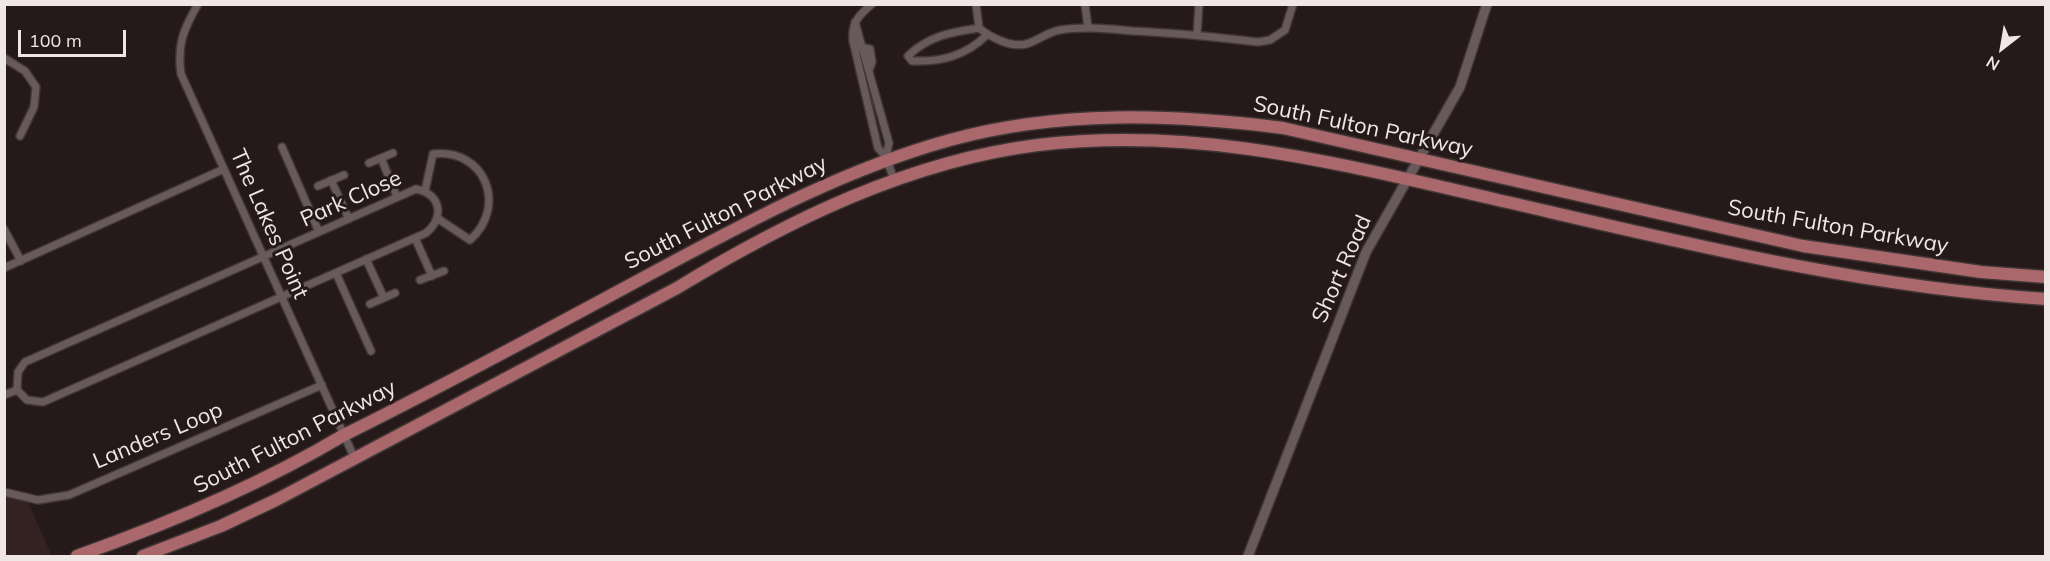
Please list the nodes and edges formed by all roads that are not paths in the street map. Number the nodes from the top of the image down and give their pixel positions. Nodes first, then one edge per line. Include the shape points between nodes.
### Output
1 (198, 4) edge
2 (872, 4) edge
3 (976, 4) edge
4 (1085, 4) edge
5 (1199, 4) edge
6 (1293, 4) edge
7 (1487, 4) edge
8 (855, 22) junction
9 (979, 28) junction
10 (1088, 28) junction
11 (987, 35) junction
12 (1197, 35) junction
13 (863, 46) junction
14 (854, 48) junction
15 (4, 58) edge
16 (876, 95) junction
17 (866, 97) junction
18 (20, 136) dead end
19 (282, 147) dead end
20 (393, 153) dead end
21 (381, 158) junction
22 (886, 158) junction
23 (1419, 160) junction
24 (369, 163) dead end
25 (224, 169) junction
26 (344, 175) dead end
27 (1407, 179) junction
28 (331, 180) junction
29 (894, 180) junction
30 (318, 186) dead end
31 (426, 191) junction
32 (397, 197) junction
33 (437, 218) junction
34 (349, 219) junction
35 (4, 229) edge
36 (319, 232) junction
37 (415, 238) junction
38 (264, 256) junction
39 (366, 259) junction
40 (21, 261) junction
41 (4, 268) edge
42 (444, 271) dead end
43 (336, 273) junction
44 (432, 276) junction
45 (2046, 277) edge
46 (420, 280) dead end
47 (395, 293) dead end
48 (282, 296) junction
49 (384, 298) junction
50 (2046, 299) edge
51 (370, 304) dead end
52 (371, 351) dead end
53 (322, 385) junction
54 (17, 390) junction
55 (4, 395) edge
56 (345, 435) junction
57 (354, 457) junction
58 (4, 492) edge
59 (77, 556) edge
60 (143, 556) edge
61 (1248, 556) edge

1 - 25 street, The Lakes Point via 178,51 181,74
2 - 8 street
3 - 9 street
4 - 10 street
5 - 12 street
6 - 12 street via 1285,30 1270,40
7 - 23 street, Short Road via 1461,87
8 - 13 street
8 - 14 street
9 - 11 street
9 - 11 street via 947,33 919,44 908,56 912,61 934,62 960,55
10 - 11 street via 1051,33 1026,44
10 - 12 street
13 - 14 street
13 - 16 street via 873,56 869,70
14 - 17 street
15 - 18 street via 25,71 36,87 34,107
16 - 17 street
16 - 22 street via 889,143
17 - 22 street via 878,148
19 - 36 street
20 - 21 street
21 - 24 street
21 - 32 street
22 - 23 highway, South Fulton Parkway via 952,139 1042,122 1149,117 1283,128
22 - 29 street
22 - 56 highway, South Fulton Parkway via 791,199
23 - 27 street, Short Road
23 - 45 highway, South Fulton Parkway via 1803,246 1981,272
25 - 38 street, The Lakes Point
25 - 40 street
26 - 28 street
27 - 29 highway, South Fulton Parkway via 1247,147 1135,138 1033,146 962,160
27 - 50 highway, South Fulton Parkway via 1823,272 1920,287
27 - 61 street, Short Road via 1366,252
28 - 30 street
28 - 34 street
29 - 57 highway, South Fulton Parkway via 820,211 719,262 677,288
31 - 32 street, Park Close via 416,189
31 - 33 street, Park Close via 436,200
31 - 33 street via 433,154 461,158 477,168 487,184 490,204 486,218 481,231 470,240
32 - 34 street, Park Close
33 - 37 street via 434,226
34 - 36 street, Park Close
35 - 40 street
36 - 38 street, Park Close
37 - 39 street
37 - 44 street
38 - 48 street, The Lakes Point
38 - 54 street, Park Close via 25,362 18,372
39 - 43 street
39 - 49 street
40 - 41 street
42 - 44 street
43 - 48 street
43 - 52 street
44 - 46 street
47 - 49 street
48 - 53 street, The Lakes Point
48 - 54 street via 44,402 27,400
49 - 51 street
53 - 56 street, The Lakes Point
53 - 58 street, Landers Loop via 69,495 38,500
54 - 55 street
56 - 57 street, The Lakes Point
56 - 59 highway, South Fulton Parkway via 209,504
57 - 60 highway, South Fulton Parkway via 221,526

